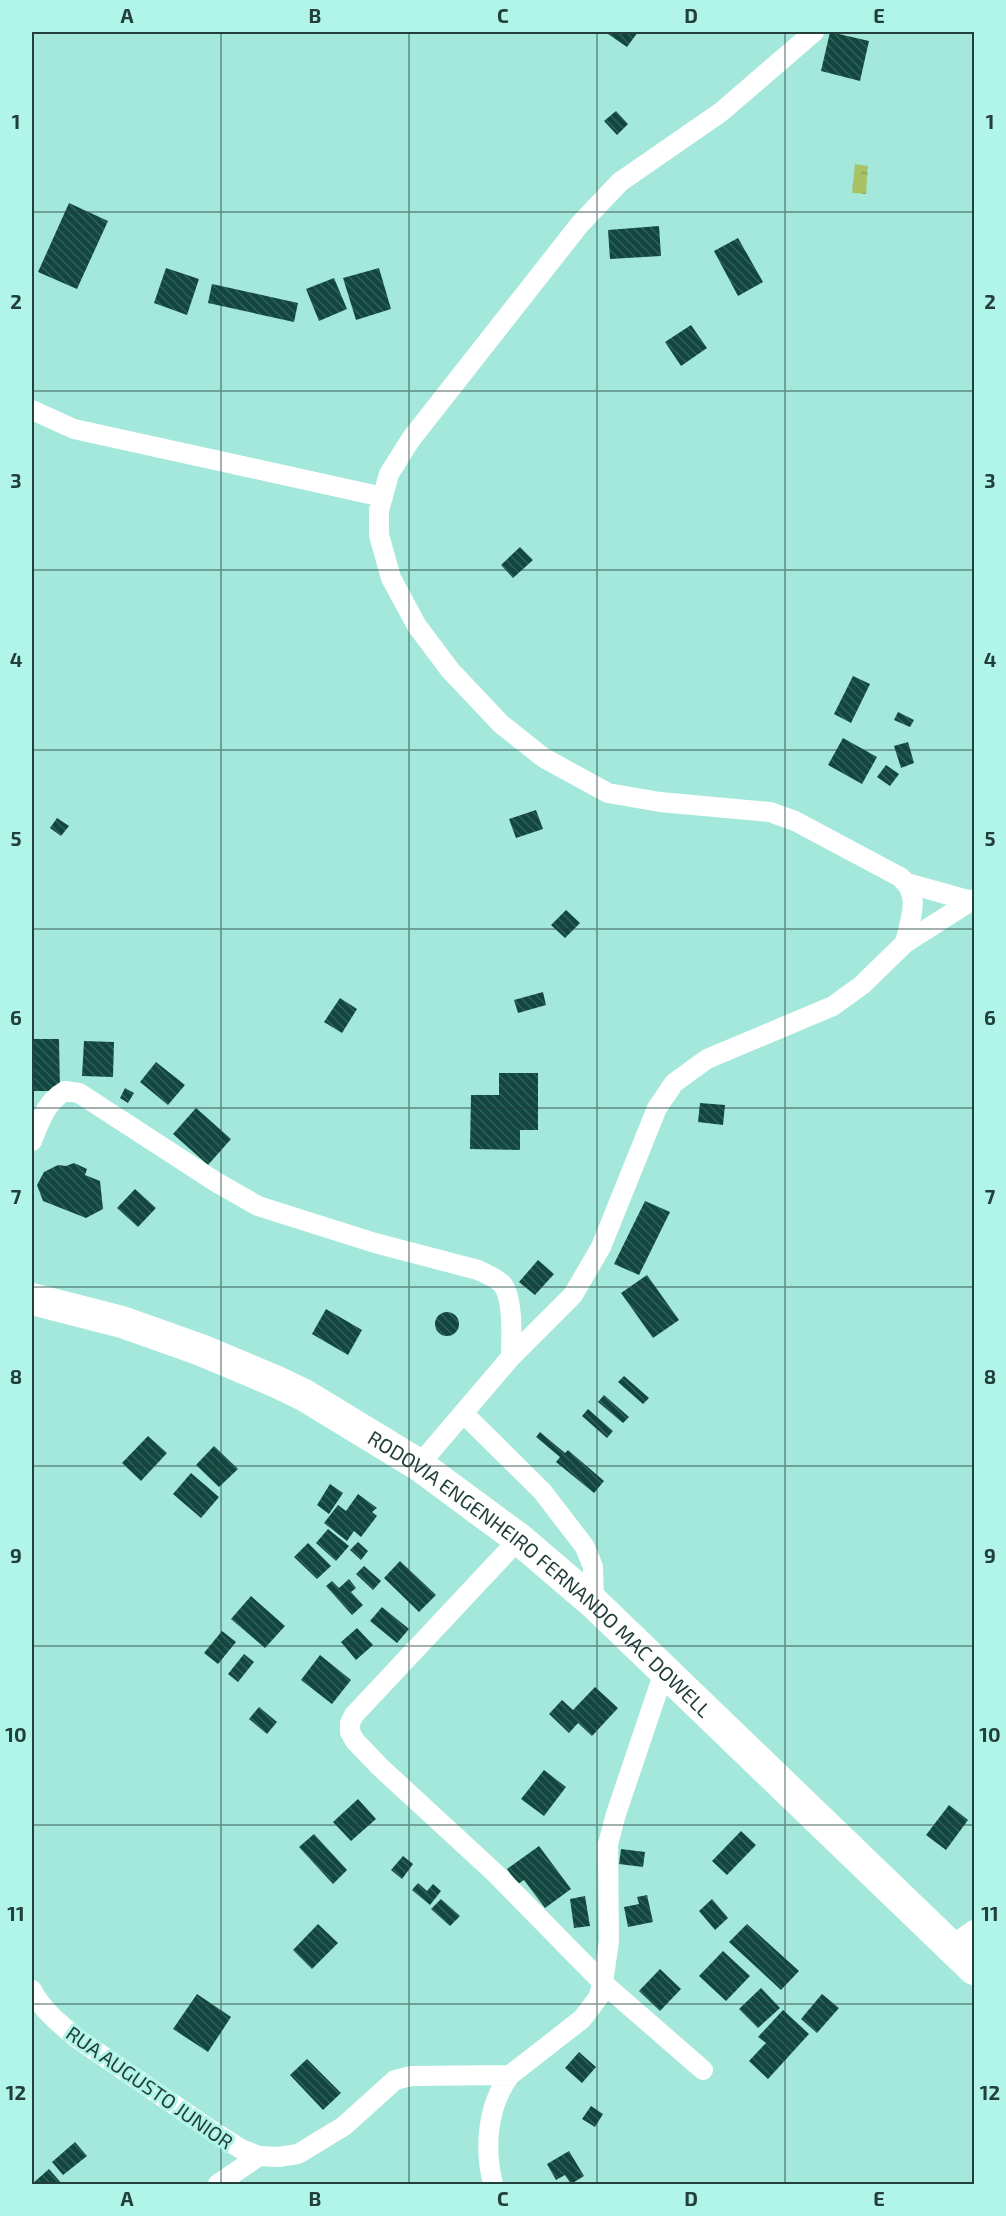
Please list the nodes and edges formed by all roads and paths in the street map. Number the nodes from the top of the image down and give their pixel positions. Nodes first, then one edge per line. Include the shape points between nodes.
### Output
1 (814, 32) edge
2 (32, 410) edge
3 (383, 497) junction
4 (909, 885) junction
5 (973, 900) edge
6 (905, 943) junction
7 (32, 1141) edge
8 (32, 1299) edge
9 (511, 1357) junction
10 (463, 1413) junction
11 (419, 1465) junction
12 (519, 1539) junction
13 (594, 1603) junction
14 (665, 1669) junction
15 (963, 1938) edge
16 (975, 1969) edge
17 (603, 1983) junction
18 (32, 1990) edge
19 (703, 2070) dead end
20 (510, 2075) junction
21 (259, 2156) junction
22 (218, 2184) edge
23 (493, 2184) edge

1 - 3 street via 721,112 620,182 580,224 411,439 389,474
2 - 3 street via 75,429
3 - 4 street via 379,536 391,578 417,626 450,670 501,724 544,758 608,793 770,812 795,821
4 - 5 street
4 - 6 street via 913,906
5 - 6 street
6 - 9 street via 833,1006 707,1059 674,1083 657,1108 601,1247 573,1295
7 - 9 street via 48,1105 65,1090 79,1093 258,1206 478,1270 503,1286 509,1300
8 - 11 main road, RODOVIA ENGENHEIRO FERNANDO MAC DOWELL via 122,1322 277,1382
9 - 10 street
10 - 11 street
10 - 13 street via 542,1491 585,1547 593,1567
11 - 12 main road, RODOVIA ENGENHEIRO FERNANDO MAC DOWELL
12 - 13 main road, RODOVIA ENGENHEIRO FERNANDO MAC DOWELL
12 - 17 street via 354,1715 350,1732 380,1767 495,1873
13 - 14 main road, RODOVIA ENGENHEIRO FERNANDO MAC DOWELL
14 - 15 main road, RODOVIA ENGENHEIRO FERNANDO MAC DOWELL
14 - 17 street via 608,1844 609,1941
15 - 16 main road, RODOVIA ENGENHEIRO FERNANDO MAC DOWELL
17 - 19 street
17 - 20 street via 598,1998 582,2019
18 - 21 street, RUA AUGUSTO JUNIOR via 58,2023 78,2039 211,2130
20 - 21 street, RUA AUGUSTO JUNIOR via 411,2076 395,2080 344,2126 298,2154
20 - 23 street via 492,2108 488,2142
21 - 22 street

